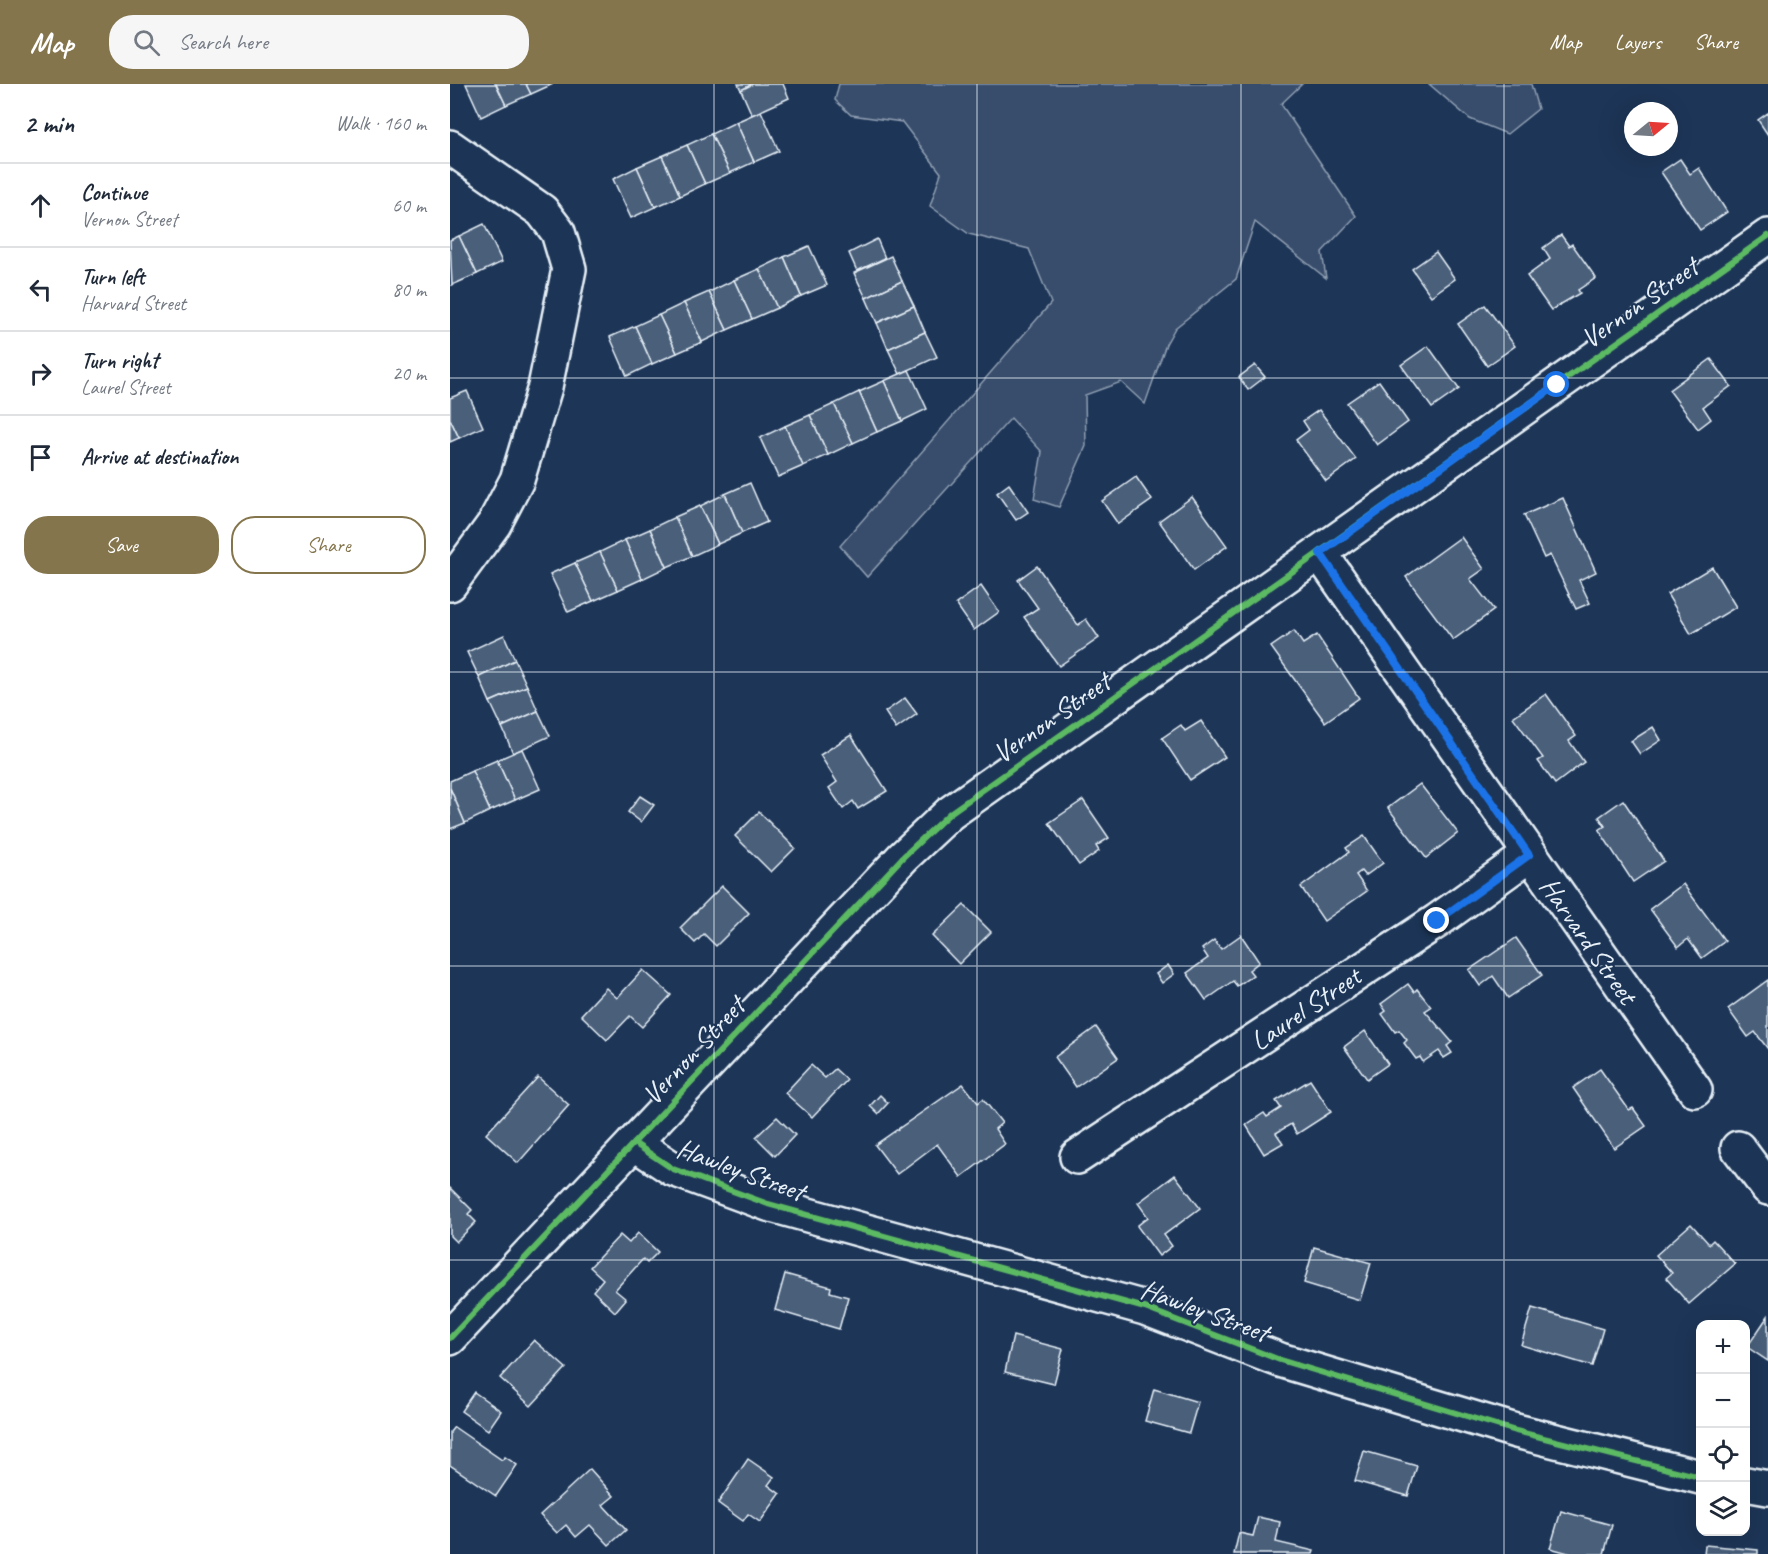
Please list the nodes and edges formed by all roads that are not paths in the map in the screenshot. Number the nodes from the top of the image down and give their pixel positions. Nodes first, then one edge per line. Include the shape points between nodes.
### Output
1 (450, 147) edge
2 (1768, 236) edge
3 (1320, 553) junction
4 (450, 584) edge
5 (1529, 855) junction
6 (1695, 1090) dead end
7 (634, 1143) junction
8 (1738, 1148) dead end
9 (1077, 1157) dead end
10 (1768, 1188) edge
11 (450, 1338) edge
12 (1696, 1476) edge
13 (1750, 1485) edge
14 (1768, 1488) edge

1 - 4 street via 542,211 562,240 569,269 545,387 517,480 494,524
2 - 3 street, Vernon Street
3 - 5 street, Harvard Street
3 - 7 street, Vernon Street via 950,813
5 - 6 street, Harvard Street
5 - 9 street, Laurel Street via 1437,921
7 - 11 street, Vernon Street
7 - 12 street, Hawley Street via 673,1169 768,1204 1145,1308 1280,1360 1505,1427
8 - 10 street
13 - 14 street

